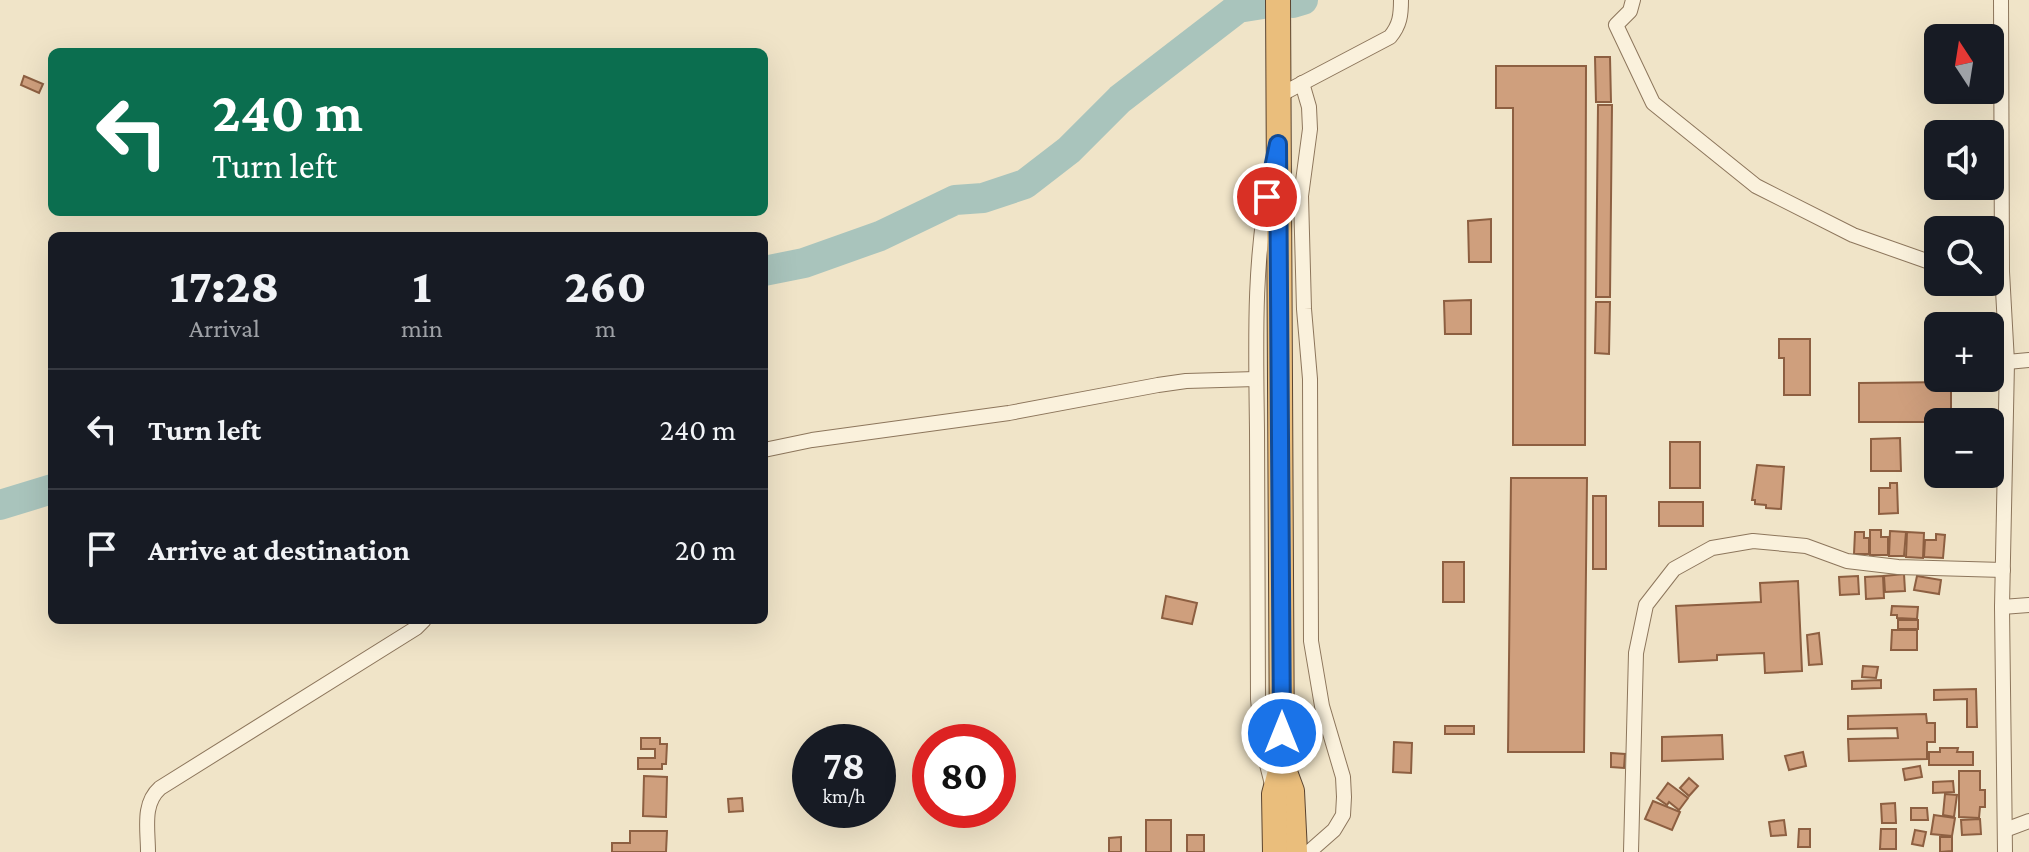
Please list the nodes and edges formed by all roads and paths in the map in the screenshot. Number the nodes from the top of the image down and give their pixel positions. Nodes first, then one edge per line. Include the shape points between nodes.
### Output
1 (1278, 0) edge
2 (1401, 0) edge
3 (1633, 0) edge
4 (2001, 0) edge
5 (1302, 83) junction
6 (1278, 96) junction
7 (1278, 144) junction
8 (1997, 216) edge
9 (1924, 260) edge
10 (1999, 296) edge
11 (2029, 360) edge
12 (2007, 362) junction
13 (1256, 379) junction
14 (768, 449) edge
15 (2003, 570) junction
16 (2029, 605) edge
17 (2002, 607) junction
18 (420, 624) edge
19 (1282, 764) junction
20 (1274, 794) junction
21 (2029, 821) edge
22 (2005, 830) junction
23 (148, 852) edge
24 (1275, 852) edge
25 (1295, 852) edge
26 (1309, 852) edge
27 (1631, 852) edge
28 (2005, 852) edge

1 - 6 highway
2 - 5 street via 1401,18 1390,37
3 - 9 street via 1616,25 1653,103 1756,186 1853,235
4 - 8 street
5 - 6 street
5 - 26 street via 1310,129 1301,196 1310,379 1311,641 1344,797 1343,815 1334,830
6 - 7 highway
7 - 13 street via 1261,224
7 - 19 highway
10 - 12 street
11 - 12 street
12 - 15 street
13 - 14 street via 1158,385
13 - 20 street via 1258,699
15 - 17 street
15 - 27 street via 1898,567 1847,561 1806,546 1753,541 1712,548 1674,569 1646,605 1636,653
16 - 17 street
17 - 22 street
18 - 23 street via 160,788 148,806
19 - 20 highway
19 - 25 highway via 1292,791
20 - 24 highway
21 - 22 street
22 - 28 street

